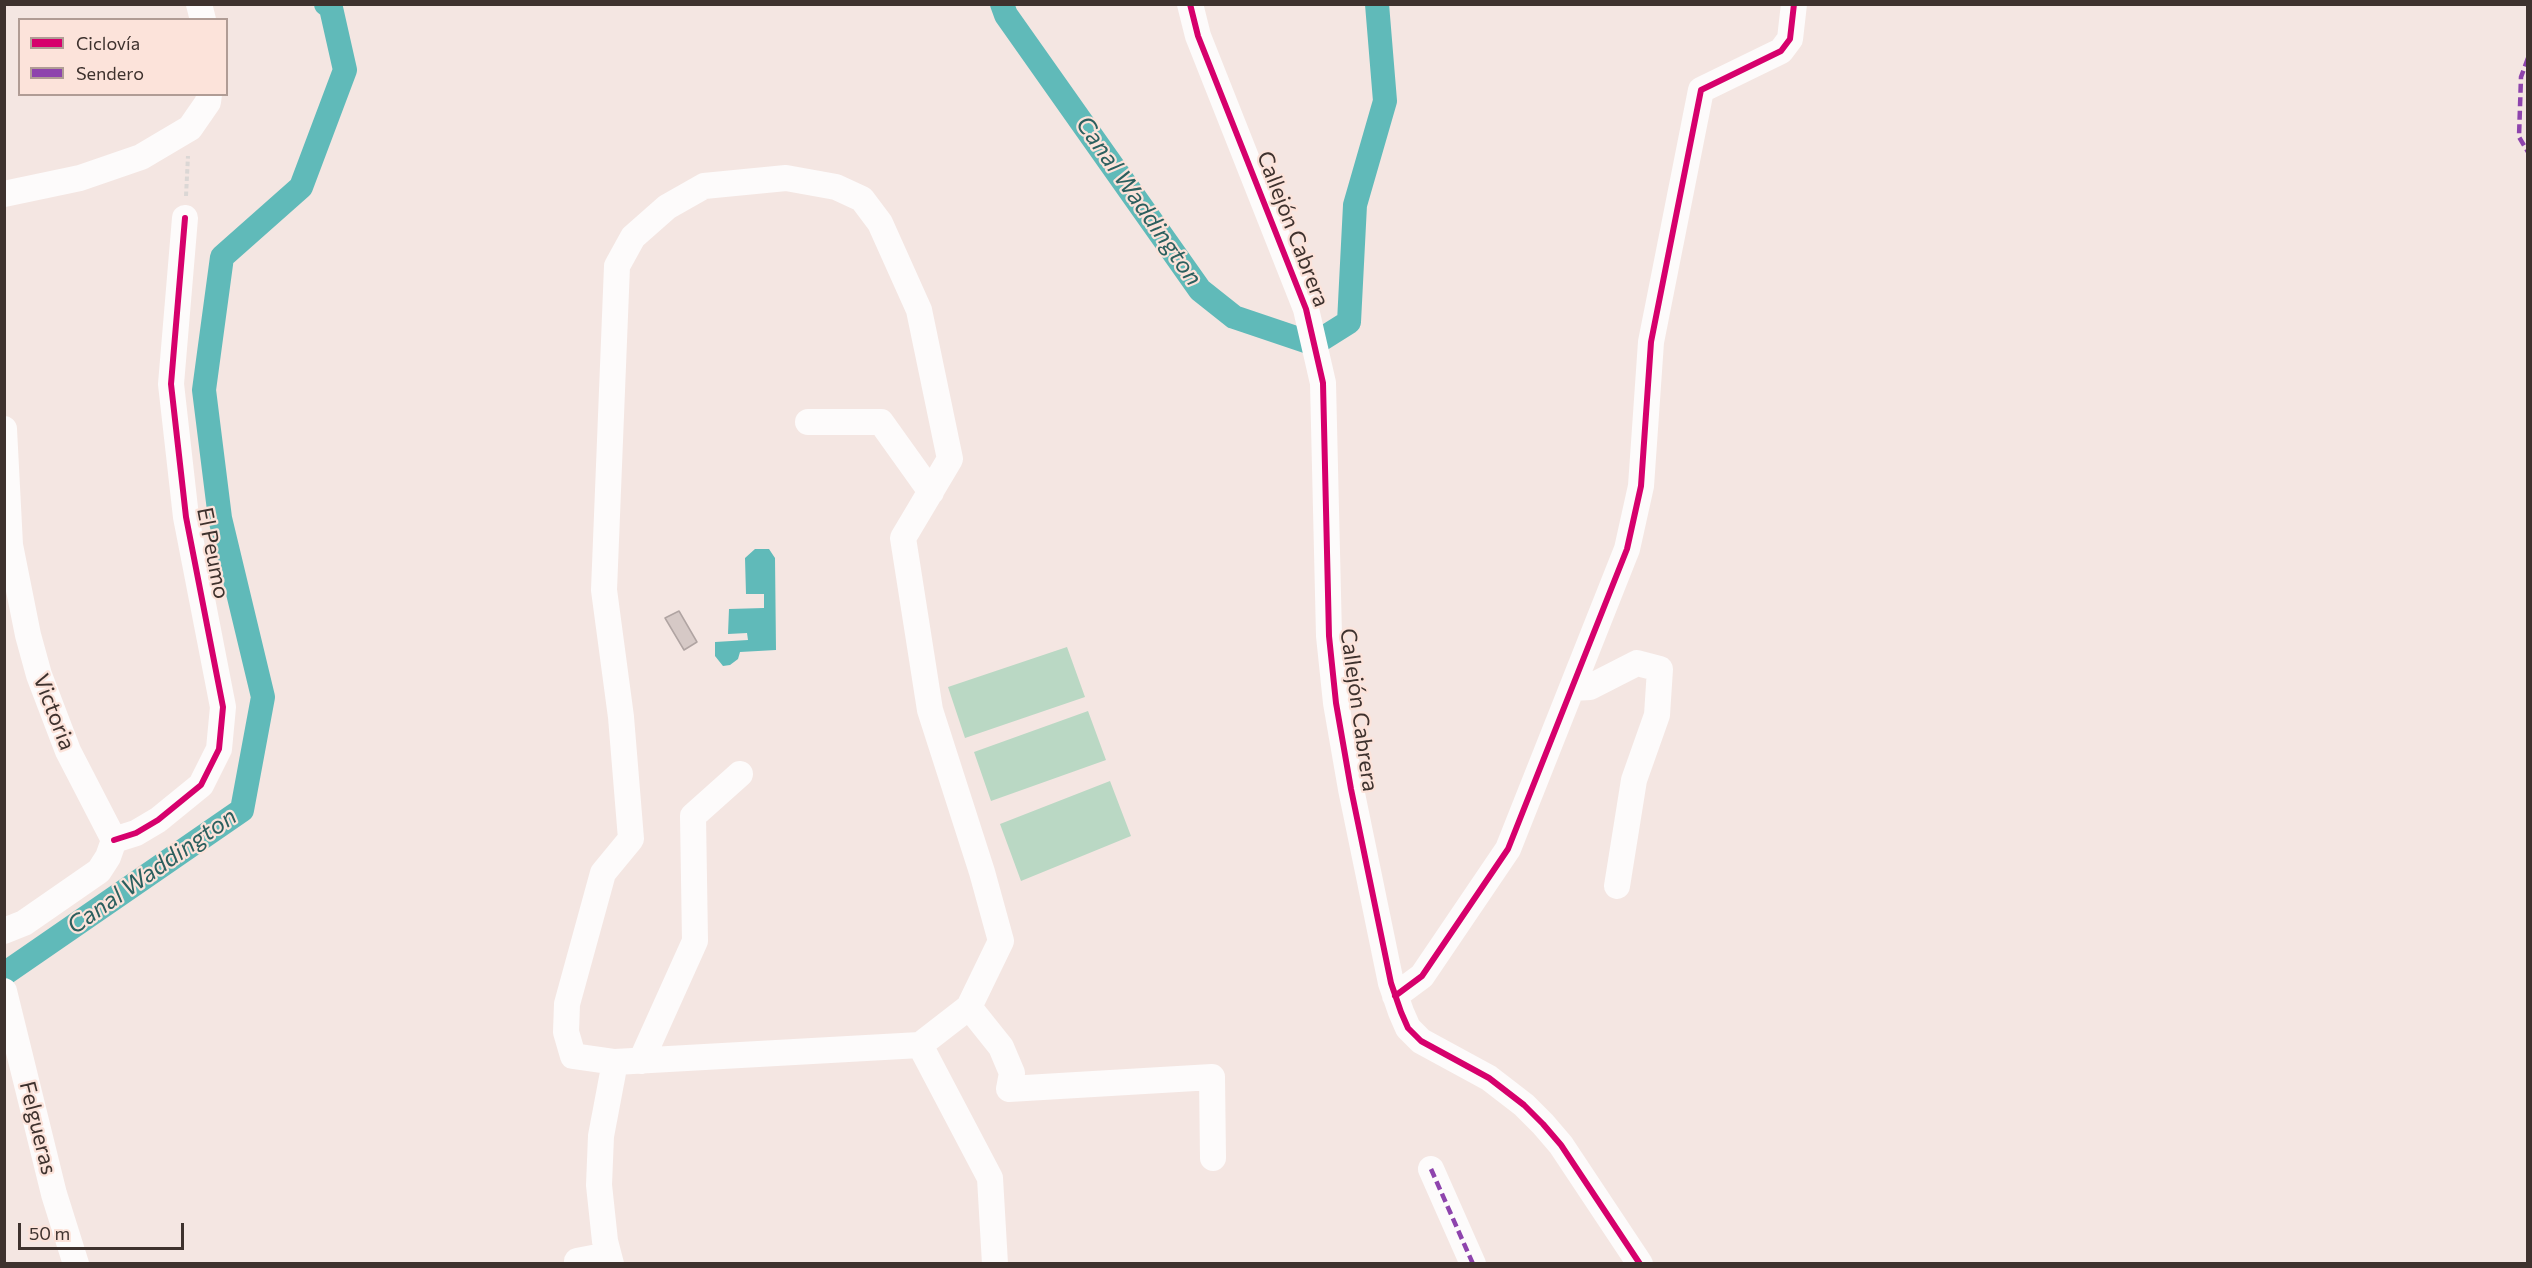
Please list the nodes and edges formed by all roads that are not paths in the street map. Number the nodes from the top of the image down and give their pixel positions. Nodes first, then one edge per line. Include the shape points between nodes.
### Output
1 (1190, 4) edge
2 (1794, 4) edge
3 (209, 96) edge
4 (4, 194) edge
5 (185, 218) road end
6 (808, 422) dead end
7 (4, 429) edge
8 (931, 492) junction
9 (7, 546) edge
10 (1573, 688) junction
11 (740, 774) dead end
12 (114, 840) junction
13 (1617, 886) dead end
14 (4, 931) edge
15 (5, 991) edge
16 (1395, 996) junction
17 (969, 1007) junction
18 (920, 1045) junction
19 (641, 1061) junction
20 (615, 1062) junction
21 (1213, 1158) dead end
22 (1431, 1169) dead end
23 (609, 1259) edge
24 (76, 1263) edge
25 (577, 1263) edge
26 (995, 1263) edge
27 (1473, 1263) edge
28 (1640, 1263) edge

1 - 16 street, Callejón Cabrera via 1198,36 1306,309 1323,383 1329,636 1336,703
2 - 10 street via 1790,39 1781,51 1701,90 1652,342 1641,486 1627,549
3 - 4 street via 190,128 141,156 80,178
5 - 12 street, El Peumo via 171,384 186,517 223,707 219,749 201,785 158,820
6 - 8 street via 881,422
7 - 9 street, Victoria
8 - 17 street via 903,538 930,710 1001,941
8 - 20 street via 950,459 919,310 880,223 862,199 836,187 786,178 704,186 667,207 633,237 617,266 604,591 621,717 631,839 603,873 567,1004 566,1032 573,1056
9 - 12 street, Victoria via 39,675 68,751
10 - 13 street via 1590,687 1637,663 1660,669 1657,715 1634,780
10 - 16 street via 1508,849 1422,976
11 - 19 street via 693,816 695,941
12 - 14 street via 99,871 34,916
15 - 24 street, Felgueras via 54,1194
16 - 28 street, Callejón Cabrera via 1408,1028 1421,1041 1489,1078 1516,1097 1543,1124
17 - 18 street
17 - 21 street via 1001,1047 1012,1073 1009,1089 1212,1077
18 - 19 street
18 - 26 street via 990,1178
19 - 20 street
20 - 23 street via 601,1136 599,1185
22 - 27 street
23 - 25 street

